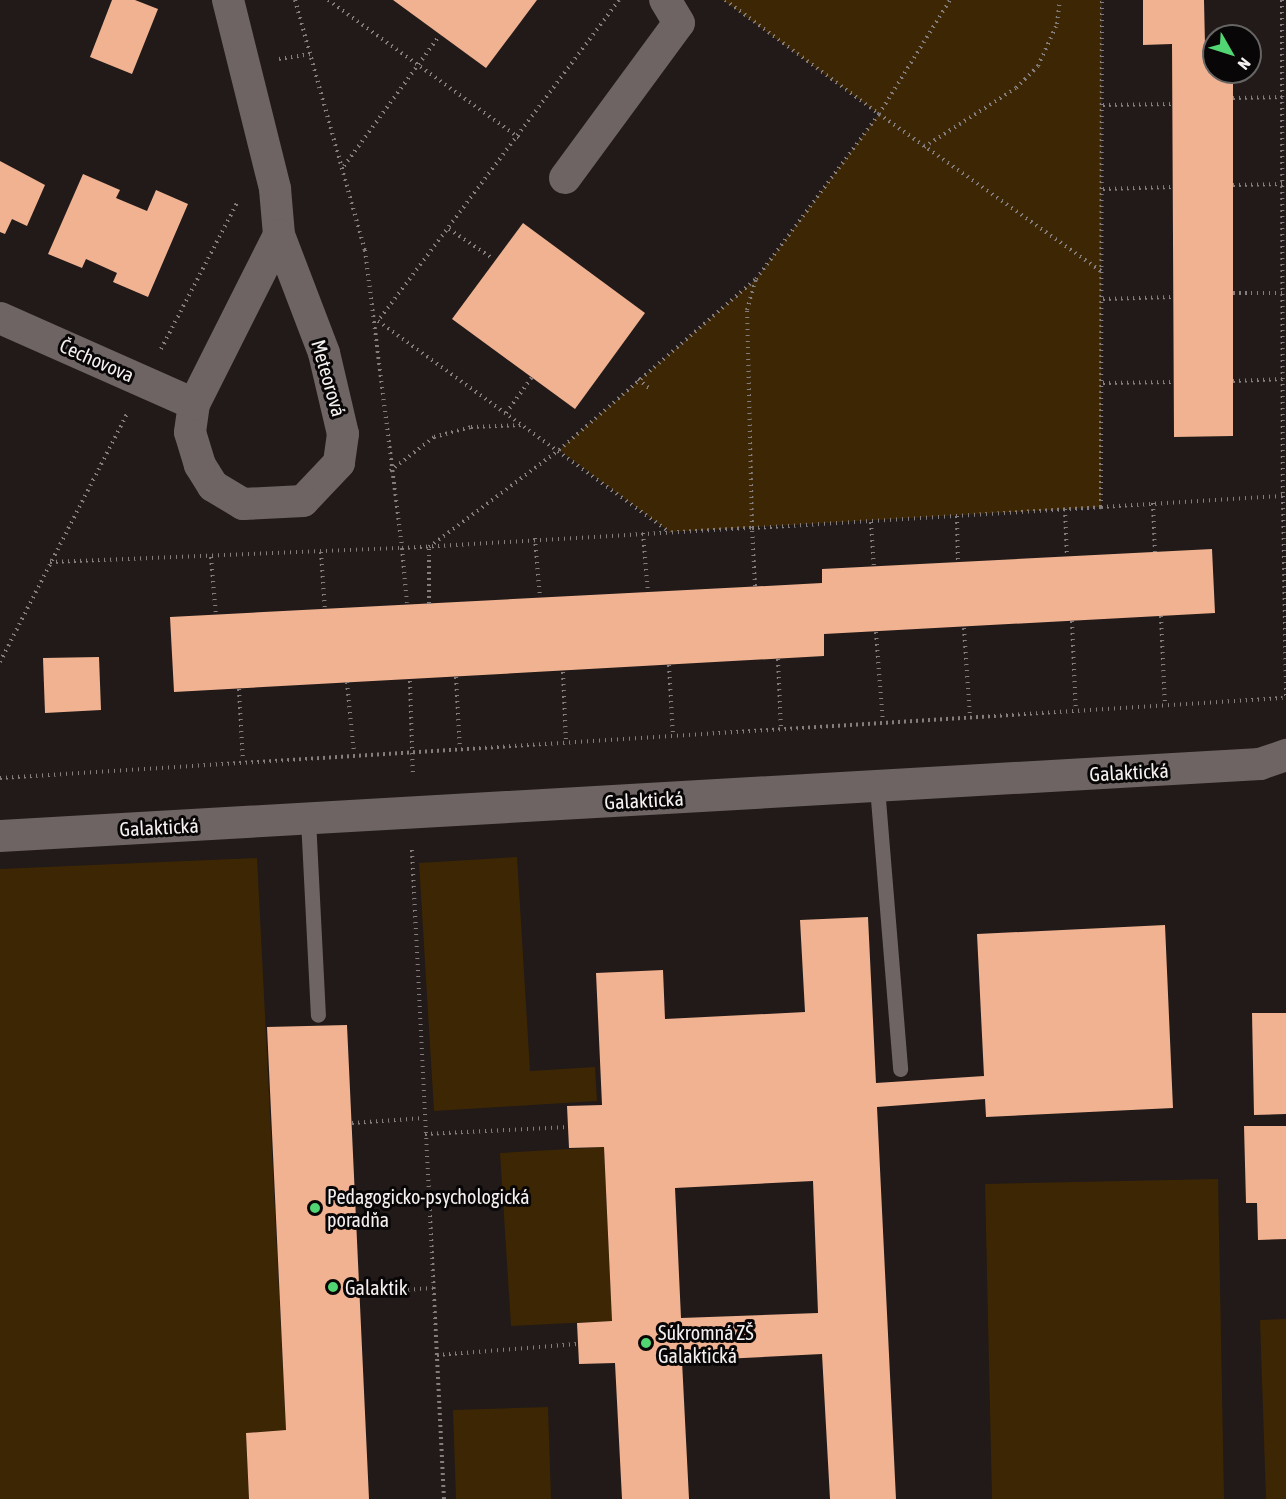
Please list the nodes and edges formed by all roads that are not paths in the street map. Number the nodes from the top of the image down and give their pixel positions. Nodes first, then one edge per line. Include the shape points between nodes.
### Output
1 (228, 0) edge
2 (665, 0) edge
3 (565, 178) dead end
4 (279, 235) junction
5 (0, 318) edge
6 (194, 404) junction
7 (1286, 755) edge
8 (877, 787) junction
9 (308, 819) junction
10 (0, 836) edge
11 (318, 1015) dead end
12 (900, 1070) dead end

1 - 4 street, Meteorová via 275,189
2 - 3 street via 679,23
4 - 6 street, Meteorová
4 - 6 street, Meteorová via 339,403 339,463 303,501 243,504 213,486 200,465 190,432
5 - 6 street, Čechovova
7 - 8 street, Galaktická via 1260,764
8 - 9 street, Galaktická
8 - 12 lane
9 - 10 street, Galaktická
9 - 11 lane

